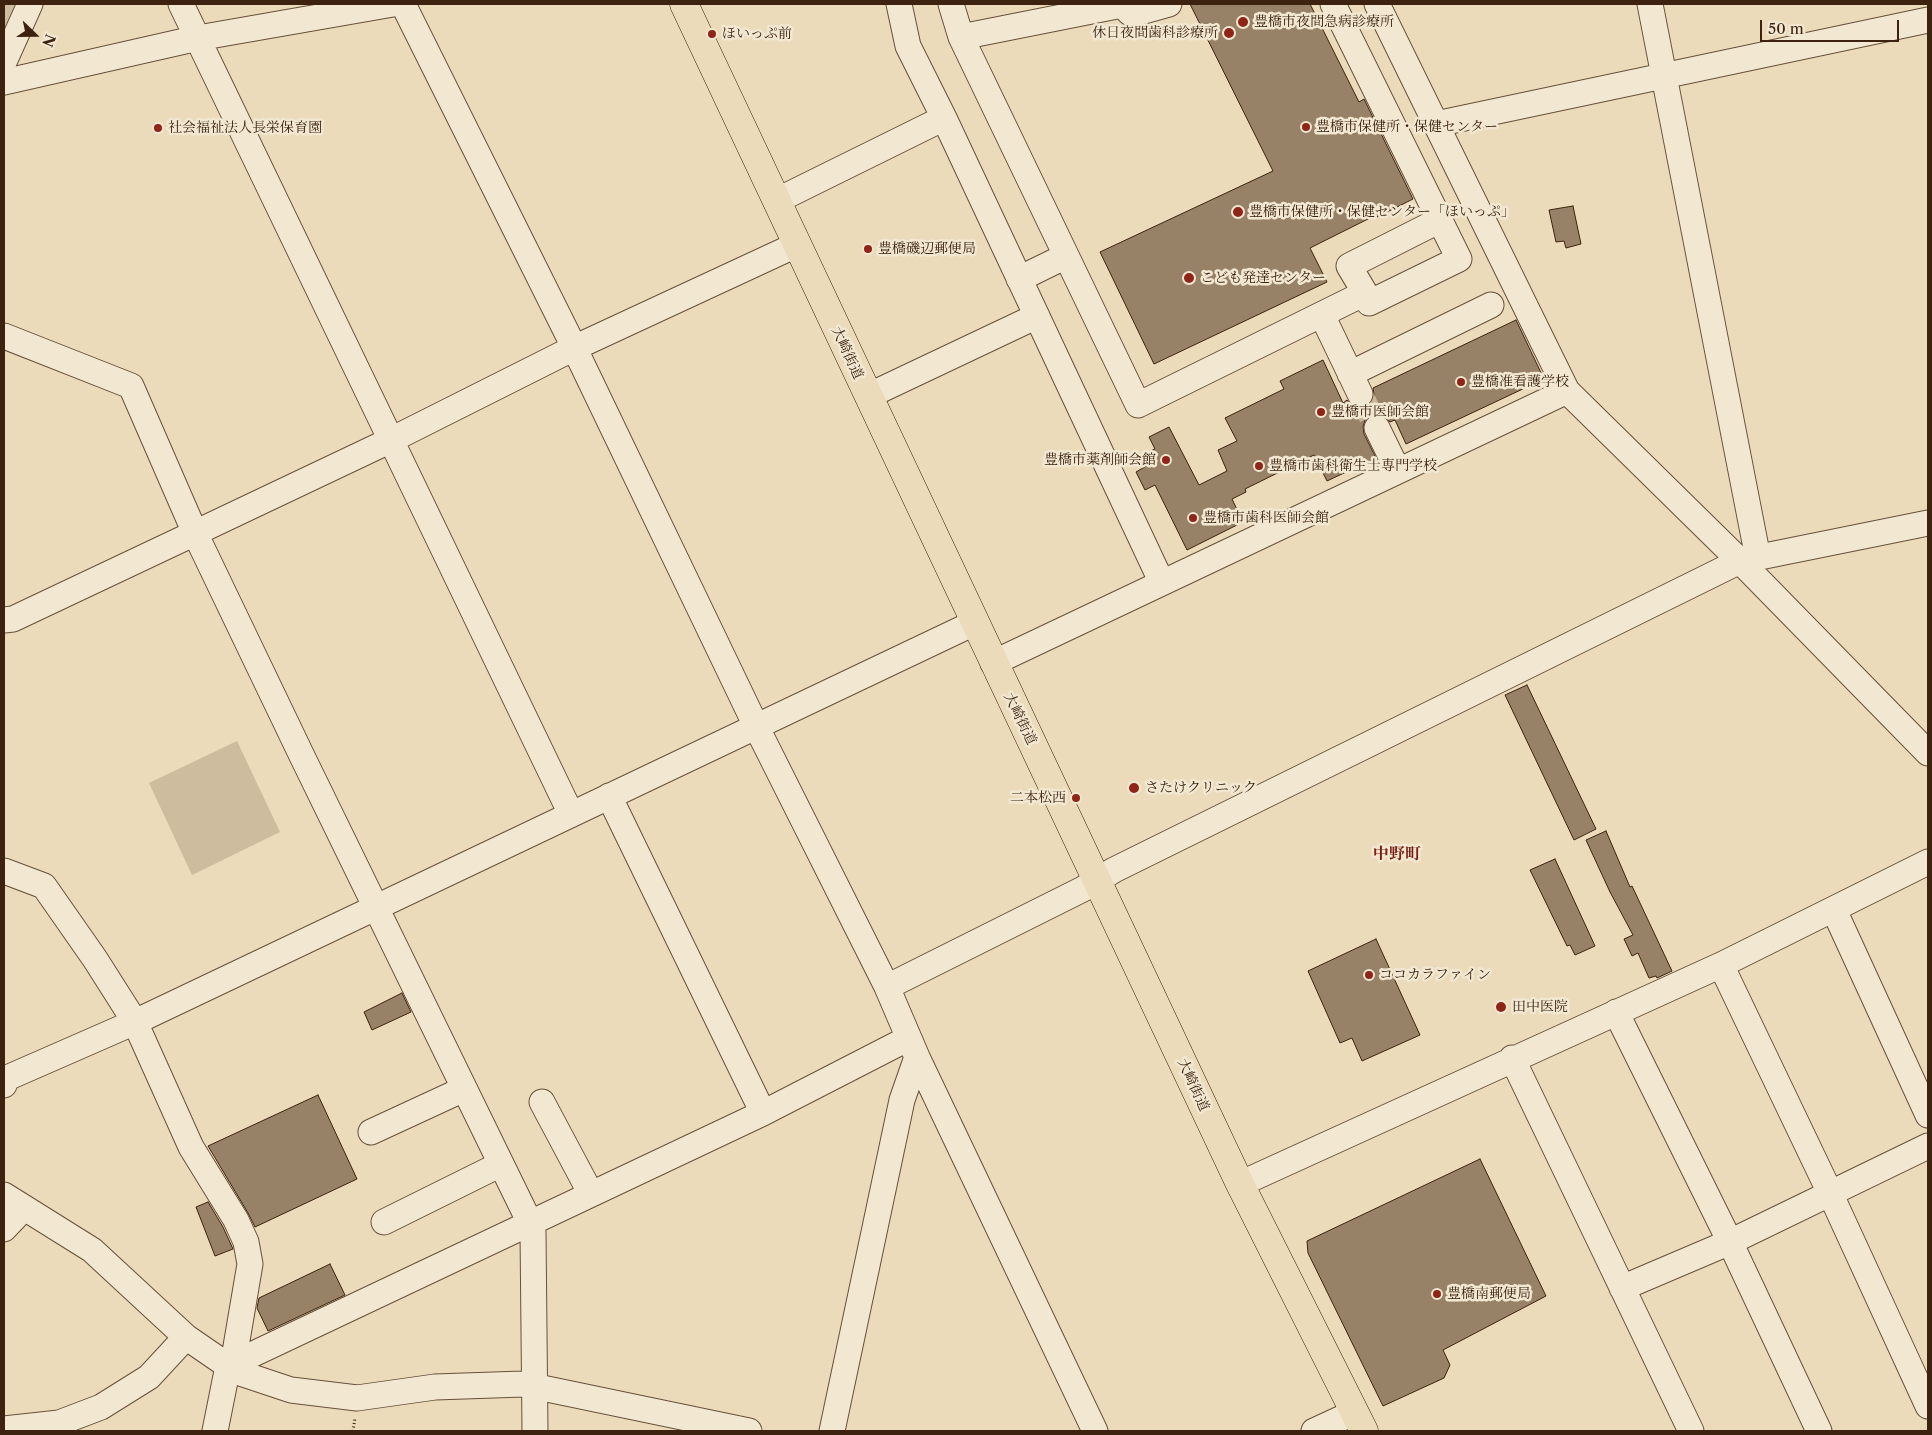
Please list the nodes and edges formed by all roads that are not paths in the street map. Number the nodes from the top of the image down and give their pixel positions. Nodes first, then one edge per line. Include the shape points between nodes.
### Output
1 (30, 4) edge
2 (181, 4) edge
3 (393, 4) edge
4 (403, 4) edge
5 (684, 4) edge
6 (900, 4) edge
7 (951, 4) edge
8 (1122, 4) edge
9 (1169, 4) edge
10 (1333, 4) edge
11 (1377, 4) edge
12 (1650, 4) edge
13 (1928, 20) edge
14 (961, 37) junction
15 (198, 38) junction
16 (4, 62) edge
17 (1664, 76) junction
18 (4, 82) edge
19 (944, 118) junction
20 (1436, 124) junction
21 (776, 201) junction
22 (1440, 220) junction
23 (796, 245) junction
24 (1066, 256) junction
25 (1020, 279) junction
26 (1364, 294) junction
27 (1491, 305) dead end
28 (1322, 315) junction
29 (1037, 316) junction
30 (4, 336) edge
31 (574, 348) junction
32 (1568, 391) junction
33 (868, 396) junction
34 (1377, 428) tunnel mouth
35 (391, 440) junction
36 (1398, 471) junction
37 (1928, 523) edge
38 (195, 533) junction
39 (1749, 560) junction
40 (1162, 583) junction
41 (4, 620) edge
42 (974, 623) junction
43 (993, 663) junction
44 (756, 726) junction
45 (1928, 753) edge
46 (609, 796) junction
47 (571, 814) junction
48 (1928, 862) edge
49 (4, 872) edge
50 (1097, 881) junction
51 (376, 907) junction
52 (1834, 910) junction
53 (1720, 965) junction
54 (887, 988) junction
55 (1616, 1012) junction
56 (135, 1022) junction
57 (912, 1048) junction
58 (1512, 1058) junction
59 (4, 1085) edge
60 (464, 1089) junction
61 (542, 1102) dead end
62 (763, 1113) junction
63 (1928, 1115) edge
64 (371, 1132) dead end
65 (1928, 1146) edge
66 (501, 1164) junction
67 (1240, 1184) junction
68 (591, 1194) junction
69 (1831, 1194) junction
70 (14, 1202) edge
71 (384, 1222) dead end
72 (530, 1223) junction
73 (4, 1228) edge
74 (1730, 1242) junction
75 (1622, 1288) junction
76 (186, 1336) junction
77 (231, 1365) junction
78 (534, 1385) junction
79 (1928, 1406) edge
80 (1359, 1422) edge
81 (4, 1429) edge
82 (733, 1430) edge
83 (215, 1431) edge
84 (535, 1431) edge
85 (832, 1431) edge
86 (1095, 1431) edge
87 (1314, 1431) edge
88 (1691, 1431) edge
89 (1819, 1431) edge

1 - 16 street
2 - 15 street
3 - 15 street
4 - 31 street
5 - 21 main road, 大崎街道
6 - 19 street via 908,46
7 - 14 street
8 - 9 street via 1130,13 1136,13
8 - 14 street
10 - 22 street
11 - 20 street
12 - 17 street
13 - 17 street
14 - 24 street
15 - 18 street
15 - 35 street
17 - 20 street
17 - 39 street
19 - 21 street
19 - 25 street
20 - 32 street
21 - 23 main road, 大崎街道
22 - 26 street via 1350,266
22 - 26 street via 1459,259 1369,303
23 - 31 street
23 - 33 main road, 大崎街道
24 - 25 street
24 - 28 street via 1138,405
25 - 29 street
26 - 28 street
27 - 28 street via 1355,384
29 - 33 street
29 - 40 street
30 - 38 street via 131,386
31 - 35 street
31 - 44 street
32 - 36 street
32 - 39 street
33 - 42 main road, 大崎街道
34 - 36 street
35 - 38 street
35 - 47 street
36 - 40 street
37 - 39 street
38 - 41 street via 13,619
38 - 51 street
39 - 45 street
39 - 50 street
40 - 43 street
42 - 43 main road, 大崎街道
42 - 44 street
43 - 50 main road, 大崎街道
44 - 46 street
44 - 54 street
46 - 47 street
46 - 62 street
47 - 51 street
48 - 52 street
49 - 56 street via 44,886
50 - 54 street
50 - 67 main road, 大崎街道
51 - 56 street
51 - 60 street
52 - 53 street
52 - 63 street
53 - 55 street
53 - 69 street
54 - 57 street
55 - 58 street
55 - 74 street
56 - 59 street via 7,1078
56 - 77 street via 191,1147 246,1242 250,1264
57 - 62 street
57 - 85 street
57 - 86 street
58 - 67 street
58 - 75 street
60 - 64 street
60 - 66 street
61 - 68 street
62 - 68 street
65 - 69 street
66 - 71 street
66 - 72 street
67 - 80 main road, 大崎街道
68 - 72 street
69 - 74 street
69 - 79 street
70 - 73 street
70 - 76 street via 92,1250
72 - 77 street
72 - 78 street via 533,1232
74 - 75 street
74 - 89 street
75 - 88 street
76 - 77 street
76 - 81 street via 149,1377 101,1407 59,1423
77 - 78 street via 237,1372 291,1390 357,1398 435,1387
77 - 83 street
78 - 82 street
78 - 84 street
80 - 87 street

